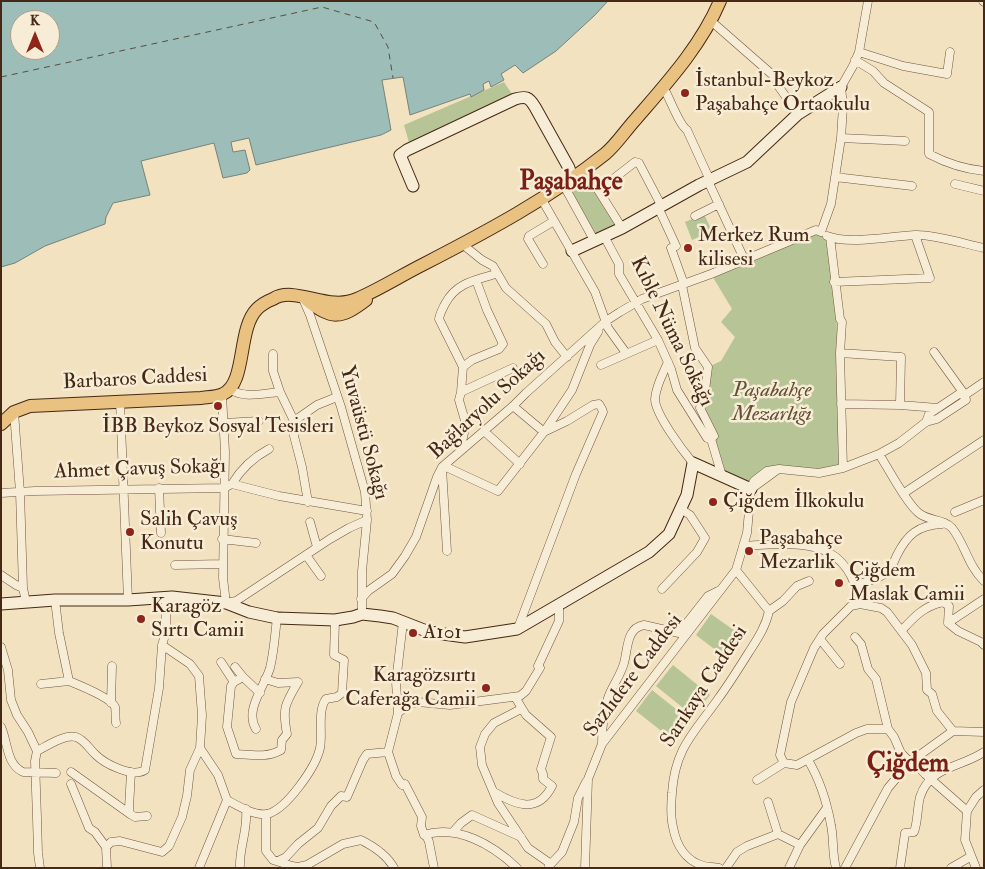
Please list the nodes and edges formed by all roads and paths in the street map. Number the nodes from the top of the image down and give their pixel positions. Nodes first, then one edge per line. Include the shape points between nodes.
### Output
1 (720, 1) edge
2 (868, 1) edge
3 (711, 21) junction
4 (859, 52) junction
5 (950, 52) dead end
6 (855, 60) junction
7 (664, 87) junction
8 (841, 87) junction
9 (798, 114) junction
10 (841, 138) junction
11 (905, 141) dead end
12 (585, 169) junction
13 (984, 171) edge
14 (835, 177) junction
15 (568, 181) junction
16 (708, 181) junction
17 (955, 184) dead end
18 (413, 186) dead end
19 (912, 186) dead end
20 (599, 190) junction
21 (984, 191) edge
22 (541, 198) junction
23 (719, 204) junction
24 (659, 206) junction
25 (694, 216) dead end
26 (554, 221) junction
27 (622, 228) junction
28 (821, 232) junction
29 (915, 234) junction
30 (830, 237) junction
31 (599, 238) junction
32 (462, 244) junction
33 (984, 248) edge
34 (572, 251) junction
35 (745, 260) junction
36 (543, 264) dead end
37 (496, 274) junction
38 (476, 280) junction
39 (834, 282) junction
40 (683, 285) junction
41 (301, 296) junction
42 (635, 303) junction
43 (606, 321) junction
44 (658, 340) junction
45 (934, 352) dead end
46 (626, 353) junction
47 (840, 353) junction
48 (273, 354) dead end
49 (567, 356) junction
50 (668, 362) junction
51 (601, 365) dead end
52 (463, 367) junction
53 (514, 368) dead end
54 (984, 382) edge
55 (226, 392) junction
56 (280, 392) junction
57 (461, 392) junction
58 (965, 396) junction
59 (338, 398) junction
60 (120, 400) junction
61 (841, 404) junction
62 (900, 405) junction
63 (513, 406) junction
64 (938, 408) junction
65 (14, 412) junction
66 (259, 421) dead end
67 (294, 421) junction
68 (926, 422) junction
69 (224, 423) junction
70 (1, 424) edge
71 (484, 431) junction
72 (544, 432) junction
73 (711, 439) junction
74 (983, 442) edge
75 (269, 448) dead end
76 (460, 451) junction
77 (879, 454) junction
78 (693, 463) junction
79 (520, 464) junction
80 (443, 466) junction
81 (843, 468) junction
82 (722, 476) junction
83 (232, 484) junction
84 (160, 488) junction
85 (224, 488) junction
86 (751, 489) junction
87 (123, 491) junction
88 (20, 492) junction
89 (1, 493) edge
90 (904, 493) junction
91 (984, 500) edge
92 (308, 502) junction
93 (681, 508) junction
94 (367, 511) junction
95 (956, 512) dead end
96 (367, 520) junction
97 (310, 522) dead end
98 (946, 524) junction
99 (161, 533) dead end
100 (222, 539) junction
101 (256, 543) dead end
102 (743, 546) junction
103 (317, 547) junction
104 (447, 551) dead end
105 (306, 555) junction
106 (223, 564) junction
107 (175, 565) dead end
108 (736, 570) junction
109 (1, 575) edge
110 (321, 576) dead end
111 (809, 581) dead end
112 (984, 581) edge
113 (855, 585) junction
114 (23, 588) junction
115 (662, 588) dead end
116 (722, 588) junction
117 (166, 597) junction
118 (361, 599) junction
119 (984, 599) edge
120 (55, 600) junction
121 (128, 600) junction
122 (26, 602) junction
123 (226, 603) junction
124 (1, 604) edge
125 (860, 604) junction
126 (559, 605) junction
127 (769, 611) junction
128 (362, 614) junction
129 (277, 618) junction
130 (335, 620) junction
131 (403, 622) junction
132 (948, 623) junction
133 (517, 629) junction
134 (902, 630) junction
135 (855, 637) dead end
136 (820, 639) junction
137 (162, 645) junction
138 (984, 645) edge
139 (1, 647) edge
140 (220, 662) dead end
141 (840, 664) dead end
142 (112, 666) dead end
143 (235, 667) dead end
144 (5, 671) edge
145 (243, 677) junction
146 (266, 679) junction
147 (70, 681) junction
148 (234, 682) junction
149 (41, 684) dead end
150 (260, 693) junction
151 (515, 697) junction
152 (111, 703) junction
153 (521, 709) junction
154 (398, 713) junction
155 (116, 723) dead end
156 (1, 727) edge
157 (256, 729) dead end
158 (888, 729) junction
159 (953, 731) junction
160 (984, 732) edge
161 (602, 744) junction
162 (200, 748) junction
163 (36, 751) junction
164 (388, 752) junction
165 (984, 752) edge
166 (808, 760) junction
167 (911, 761) junction
168 (784, 763) junction
169 (36, 772) junction
170 (71, 772) dead end
171 (131, 772) junction
172 (56, 773) dead end
173 (930, 778) junction
174 (588, 779) junction
175 (757, 780) dead end
176 (71, 784) dead end
177 (984, 790) edge
178 (494, 792) junction
179 (227, 800) junction
180 (768, 802) dead end
181 (246, 809) junction
182 (826, 809) junction
183 (967, 811) junction
184 (130, 814) junction
185 (266, 814) junction
186 (147, 816) dead end
187 (453, 832) junction
188 (778, 834) junction
189 (424, 835) junction
190 (521, 838) junction
191 (800, 844) junction
192 (106, 847) junction
193 (970, 856) junction
194 (278, 861) junction
195 (549, 866) edge
196 (40, 868) edge
197 (107, 868) edge
198 (199, 868) edge
199 (240, 868) edge
200 (394, 868) edge
201 (434, 868) edge
202 (517, 868) edge
203 (585, 868) edge
204 (719, 868) edge
205 (726, 868) edge
206 (789, 868) edge
207 (836, 868) edge
208 (845, 868) edge
209 (900, 868) edge
210 (951, 868) edge
211 (976, 868) edge

1 - 3 main road
2 - 4 street
3 - 7 main road
3 - 9 street via 775,77 778,87
4 - 5 street via 903,66 947,74
4 - 6 street
6 - 8 street
6 - 13 street via 929,112 929,154 947,163
7 - 12 main road via 606,153
7 - 16 street via 682,127 687,130
8 - 9 street
8 - 10 street
9 - 16 street via 747,162
10 - 11 street
10 - 14 street
12 - 15 main road
12 - 20 street
14 - 19 street
14 - 28 street via 831,204
15 - 18 street via 569,168 530,99 521,98 400,155
15 - 22 main road
15 - 31 street, Kıble Nüma Sokağı
16 - 23 street
16 - 24 street
17 - 21 street
20 - 24 street via 635,162 639,163
20 - 27 street
22 - 26 street
22 - 32 main road
23 - 25 street
23 - 35 street
24 - 27 street
24 - 40 street via 676,246 671,248
26 - 34 street
26 - 36 street via 528,239
27 - 31 street
28 - 30 street
28 - 35 street via 816,230
29 - 30 street via 847,239
29 - 33 street
29 - 39 street via 930,278
30 - 39 street
31 - 34 street
31 - 42 street, Kıble Nüma Sokağı via 619,264 619,274
32 - 37 street via 493,266
32 - 41 main road via 375,290 346,314 334,315 319,310
34 - 43 street via 595,292
35 - 40 street
37 - 38 street
37 - 49 street via 506,288 546,324
38 - 52 street via 451,293 439,319
38 - 52 street via 502,344 499,349
39 - 47 street via 842,322
40 - 42 street
40 - 73 street via 696,348 708,367 700,408 714,436
41 - 55 main road, Barbaros Caddesi via 275,297 257,309 248,323 235,381
41 - 59 street, Yuvaüstü Sokağı
42 - 43 street
42 - 44 street, Kıble Nüma Sokağı
43 - 46 street
43 - 49 street, Bağlaryolu Sokağı
43 - 72 street via 590,345 572,390
44 - 46 street
44 - 50 street, Kıble Nüma Sokağı
45 - 58 street
46 - 51 street
47 - 61 street
47 - 62 street via 901,357
48 - 56 street via 273,371
49 - 63 street, Bağlaryolu Sokağı
50 - 73 street, Kıble Nüma Sokağı via 677,390 707,438
50 - 78 street via 657,385 655,401 664,421
52 - 57 street
53 - 57 street
54 - 58 street
55 - 56 street via 248,395
55 - 60 main road, Barbaros Caddesi via 201,398
55 - 69 street
56 - 67 street
57 - 76 street via 458,400 466,424
58 - 64 street via 959,394
58 - 68 street via 966,400 937,419
59 - 67 street via 317,405
59 - 94 street, Yuvaüstü Sokağı via 365,492
60 - 65 main road, Barbaros Caddesi via 30,406
60 - 87 street
61 - 62 street
61 - 81 street
62 - 64 street
63 - 71 street, Bağlaryolu Sokağı
63 - 72 street
64 - 68 street via 928,414
65 - 70 main road, Barbaros Caddesi
65 - 88 street
66 - 69 street
67 - 92 street via 294,436
68 - 77 street via 900,443
69 - 85 street
71 - 76 street, Bağlaryolu Sokağı
71 - 79 street
72 - 79 street
72 - 133 street via 593,405 599,404 602,409
73 - 82 street
74 - 90 street
75 - 83 street
76 - 80 street, Bağlaryolu Sokağı
77 - 81 street
77 - 90 street
78 - 82 street
78 - 93 street
79 - 80 street via 498,491
80 - 104 street
80 - 118 street, Bağlaryolu Sokağı via 436,477 416,537 405,556 392,574
81 - 86 street via 819,473 779,469 764,473 754,481
82 - 86 street
83 - 85 street, Ahmet Çavuş Sokağı
83 - 92 street, Ahmet Çavuş Sokağı
84 - 85 street, Ahmet Çavuş Sokağı
84 - 87 street, Ahmet Çavuş Sokağı
84 - 99 street
85 - 100 street
86 - 102 street, Sazlıdere Caddesi
87 - 88 street, Ahmet Çavuş Sokağı
87 - 121 street
88 - 89 street, Ahmet Çavuş Sokağı
88 - 114 street
90 - 98 street via 921,515
91 - 95 street
92 - 94 street, Ahmet Çavuş Sokağı
93 - 115 street via 690,514 705,538 697,552
93 - 126 street via 669,534 650,552
94 - 96 street, Yuvaüstü Sokağı
96 - 103 street
96 - 118 street, Yuvaüstü Sokağı
97 - 103 street
98 - 112 street
98 - 113 street via 931,524 916,531 906,539 890,570
100 - 101 street
100 - 106 street
102 - 108 street, Sazlıdere Caddesi
102 - 113 street via 782,544 818,548 844,563
103 - 105 street
105 - 110 street
105 - 123 street via 236,601
106 - 107 street
106 - 123 street
108 - 116 street, Sazlıdere Caddesi
108 - 127 street, Sarıkaya Caddesi
109 - 114 street
111 - 127 street via 797,586
113 - 125 street
114 - 122 street
116 - 161 street, Sazlıdere Caddesi
116 - 161 street via 708,596 679,633 644,625 633,630 627,642 624,664 608,698
117 - 121 street
117 - 123 street
117 - 137 street via 166,632
118 - 128 street, Yuvaüstü Sokağı
119 - 132 street
120 - 121 street
120 - 122 street
120 - 147 street via 58,633
122 - 124 street
123 - 129 street
125 - 134 street via 881,608
125 - 136 street via 851,606
126 - 133 street
126 - 151 street via 559,621 538,666 540,668 526,691
127 - 204 street, Sarıkaya Caddesi via 765,626 690,737 676,766 670,817 680,847 693,862
128 - 130 street
128 - 131 street
129 - 130 street
129 - 146 street
130 - 185 street via 334,655 344,660 342,693 324,702 320,748 314,764 283,804
131 - 133 street via 429,632 465,637
131 - 154 street via 396,682
132 - 134 street via 949,606 943,602 920,611
132 - 138 street
134 - 159 street via 926,673 927,690 932,694 937,711
135 - 158 street via 861,644 868,669 876,679
136 - 141 street
136 - 168 street via 791,702 781,750
137 - 162 street via 190,664 199,676
137 - 171 street via 159,688 145,770
139 - 144 street
140 - 148 street
142 - 152 street
143 - 145 street
144 - 163 street via 17,714
145 - 148 street
145 - 150 street
146 - 148 street via 278,683 298,682 283,714 287,734 282,740 281,750 265,756 236,754 227,727
146 - 150 street
147 - 149 street
147 - 152 street
150 - 157 street via 255,701 252,720
151 - 153 street
151 - 154 street via 450,705 418,702
152 - 155 street via 115,707
153 - 178 street via 494,723 484,734 480,747 482,765
153 - 178 street via 551,737 541,769 543,779 552,786 536,804 511,801
154 - 164 street
156 - 169 street via 9,756 19,770
158 - 166 street via 856,733
158 - 167 street via 900,752
159 - 160 street
159 - 167 street
161 - 174 street, Sazlıdere Caddesi
162 - 179 street via 218,775
162 - 192 street via 190,770 188,796 170,846 162,852 120,841 111,842
163 - 169 street
163 - 171 street via 68,737 76,737 108,764
164 - 189 street via 396,776 402,785 405,784 422,817
164 - 194 street via 367,754 347,797 341,796 318,828
165 - 173 street
166 - 168 street via 797,765
166 - 182 street via 822,788
167 - 173 street
167 - 208 street via 888,788
168 - 175 street
169 - 172 street
169 - 196 street
170 - 184 street
171 - 184 street
173 - 183 street
173 - 209 street via 920,798 914,832 905,833
174 - 195 street via 578,798 574,822 562,852
174 - 203 street, Sazlıdere Caddesi
176 - 192 street via 89,828
177 - 183 street
178 - 190 street
179 - 181 street
179 - 198 street
180 - 188 street
181 - 185 street
181 - 199 street
182 - 191 street
182 - 207 street via 832,827
183 - 193 street via 965,840
184 - 186 street
185 - 194 street via 266,851
187 - 189 street
187 - 190 street via 472,815
187 - 202 street via 500,853
188 - 191 street
188 - 205 street via 737,852
189 - 201 street via 429,842
190 - 195 street
191 - 206 street
192 - 197 street
193 - 210 street
193 - 211 street
194 - 200 street via 298,867 307,865 343,844 361,840 391,862

